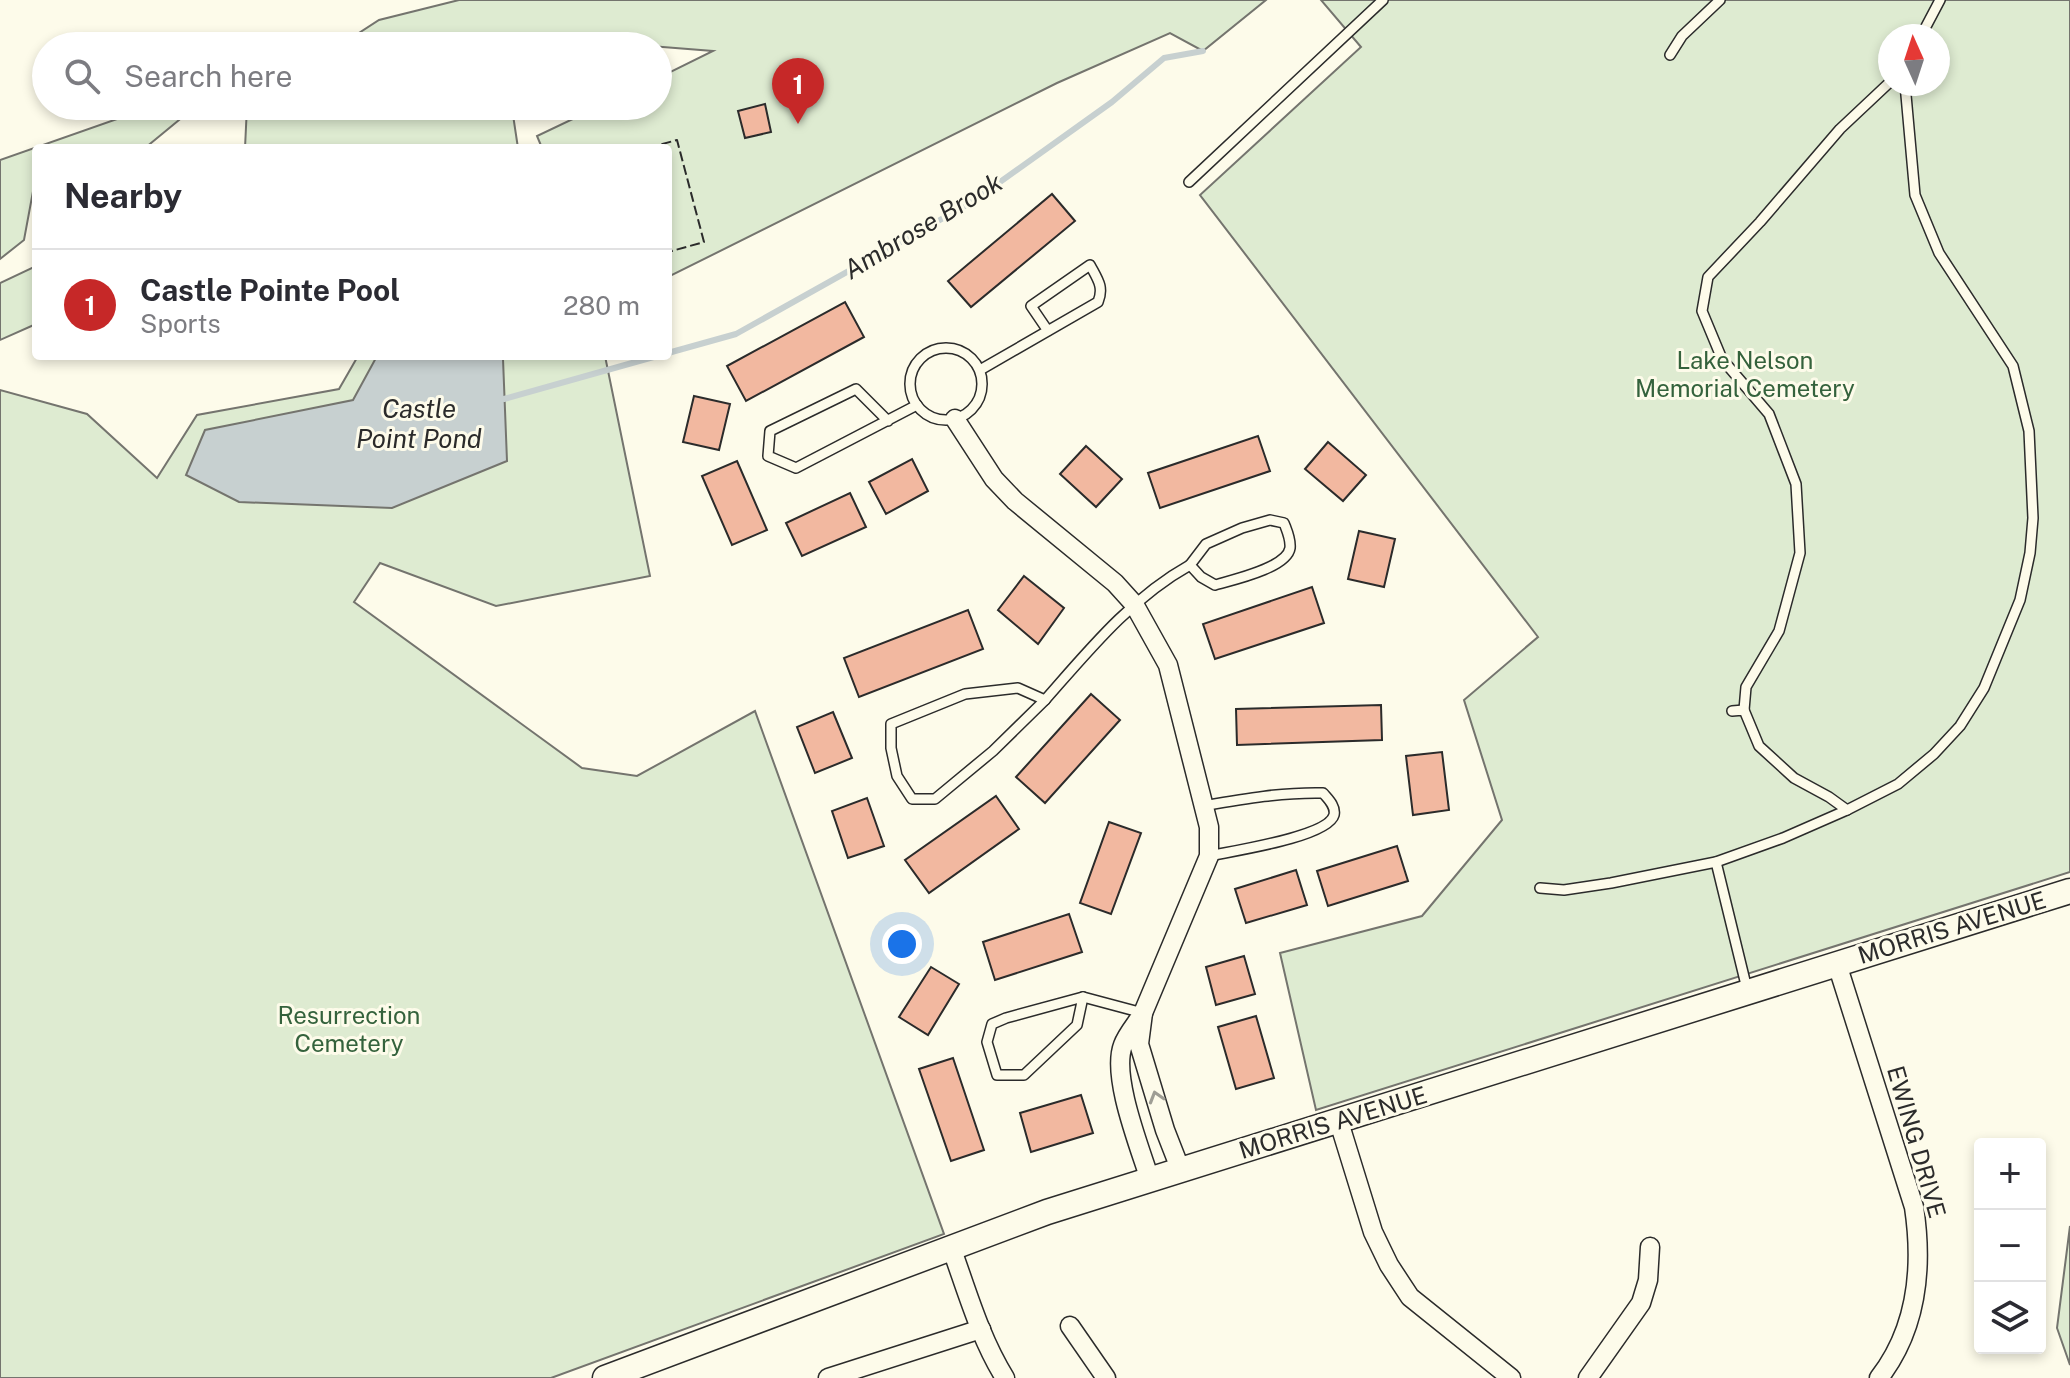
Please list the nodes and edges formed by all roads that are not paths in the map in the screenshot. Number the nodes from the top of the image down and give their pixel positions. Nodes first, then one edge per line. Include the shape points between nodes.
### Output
1 (1383, 0) edge
2 (1720, 0) edge
3 (1940, 0) edge
4 (1927, 24) edge
5 (1670, 55) dead end
6 (1878, 93) edge
7 (1906, 96) edge
8 (1189, 182) dead end
9 (1048, 331) junction
10 (980, 370) junction
11 (917, 405) junction
12 (955, 419) junction
13 (888, 421) junction
14 (1190, 565) junction
15 (1134, 604) junction
16 (1045, 700) junction
17 (1744, 710) junction
18 (1732, 711) dead end
19 (1203, 806) junction
20 (1847, 810) junction
21 (1209, 856) junction
22 (1716, 862) junction
23 (1540, 888) dead end
24 (2070, 891) edge
25 (1837, 964) junction
26 (1748, 993) junction
27 (1083, 997) junction
28 (1143, 1013) junction
29 (1339, 1122) junction
30 (1181, 1171) junction
31 (1150, 1180) junction
32 (951, 1247) junction
33 (1650, 1247) dead end
34 (1070, 1326) dead end
35 (981, 1329) junction
36 (605, 1378) edge
37 (828, 1378) edge
38 (1005, 1378) edge
39 (1106, 1378) edge
40 (1511, 1378) edge
41 (1588, 1378) edge
42 (1879, 1378) edge

1 - 8 lane
2 - 5 lane
3 - 4 lane
6 - 17 lane via 1708,277 1702,311 1722,359 1769,414 1796,484 1800,553 1779,631 1746,687
7 - 20 lane via 1915,195 1939,253 2013,366 2029,431 2033,518 2020,600 1984,688 1960,726 1898,784
9 - 9 lane via 1098,302 1102,293 1090,265 1031,306
9 - 10 lane
10 - 11 lane via 964,352 928,352 912,370 911,394
10 - 12 lane via 981,395
11 - 12 lane via 934,418
11 - 13 lane
12 - 15 street via 1015,501
13 - 13 lane via 796,468 768,456 770,431 856,389
14 - 14 lane via 1206,544 1270,520 1284,523 1290,551 1284,560 1261,571 1215,585
14 - 15 lane
15 - 16 lane
15 - 19 street via 1168,665
16 - 16 lane via 1018,688 965,694 891,724 897,776 912,799 935,799
17 - 18 lane
17 - 20 lane via 1759,746 1794,778
19 - 21 street
19 - 21 lane via 1298,792 1323,793 1334,806 1328,825 1288,840
20 - 22 lane
21 - 28 street
22 - 23 lane via 1564,890
22 - 26 lane
24 - 25 street, MORRIS AVENUE
25 - 26 street, MORRIS AVENUE
25 - 42 street, EWING DRIVE via 1919,1237 1912,1310
26 - 29 street, MORRIS AVENUE
27 - 27 lane via 992,1024 987,1042 997,1075 1024,1075 1077,1025
27 - 28 lane
30 -> 28 street via 1139,1044
28 - 31 street via 1123,1045 1119,1065
29 - 30 street, MORRIS AVENUE
29 - 40 street via 1373,1232 1410,1297
30 - 31 street, MORRIS AVENUE
31 - 32 street, MORRIS AVENUE
32 - 35 street
32 - 36 street, MORRIS AVENUE
33 - 41 street via 1641,1303
34 - 39 street
35 - 37 street
35 - 38 street

